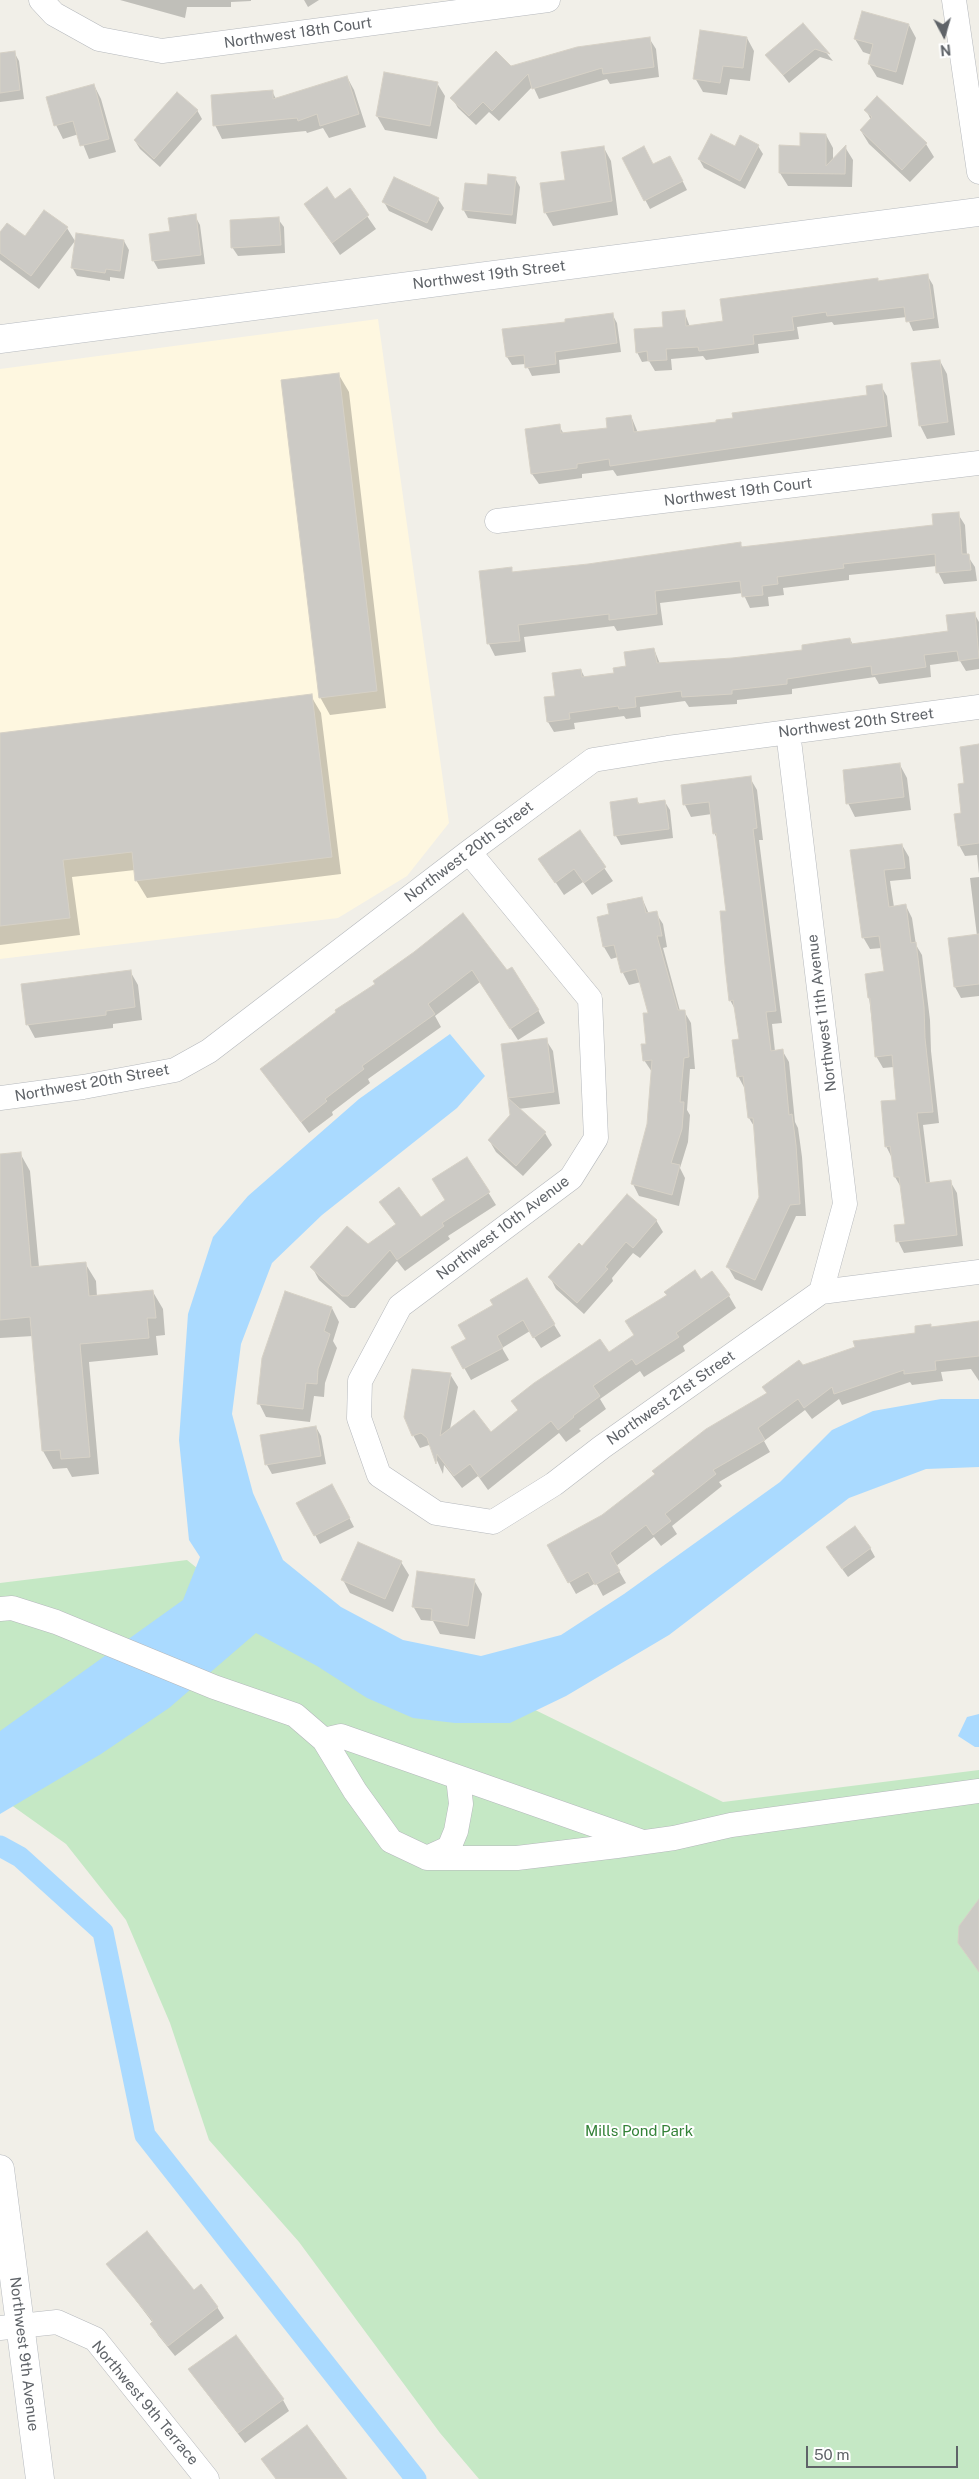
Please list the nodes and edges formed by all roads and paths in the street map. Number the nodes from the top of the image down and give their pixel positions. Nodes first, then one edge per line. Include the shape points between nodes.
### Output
1 (548, 0) edge
2 (954, 0) edge
3 (48, 7) edge
4 (979, 172) edge
5 (979, 212) edge
6 (0, 339) edge
7 (979, 463) edge
8 (497, 521) dead end
9 (979, 707) edge
10 (788, 732) junction
11 (468, 852) junction
12 (0, 1098) edge
13 (979, 1272) edge
14 (821, 1292) junction
15 (379, 1476) joint
16 (0, 1609) edge
17 (324, 1740) junction
18 (458, 1777) junction
19 (979, 1791) edge
20 (644, 1842) junction
21 (427, 1858) junction
22 (1, 2177) edge
23 (10, 2327) edge
24 (40, 2479) edge
25 (207, 2479) edge

1 - 3 street, Northwest 18th Court via 162,51 98,38
2 - 4 street
5 - 6 street, Northwest 19th Street
7 - 8 street, Northwest 19th Court
9 - 10 street, Northwest 20th Street
10 - 11 street, Northwest 20th Street via 594,760
10 - 14 street, Northwest 11th Avenue via 845,1204
11 - 12 street, Northwest 20th Street via 209,1051 175,1070
11 - 15 street, Northwest 10th Avenue via 590,999 596,1138 571,1178 400,1306 360,1381 359,1418
13 - 14 street, Northwest 21st Street
14 - 15 street, Northwest 21st Street via 554,1484 493,1522 436,1513
16 - 17 street via 12,1608 56,1622 214,1687 295,1715
17 - 18 street via 341,1736
17 - 21 street via 391,1841
18 - 20 street
18 - 21 street via 461,1804 456,1831 449,1848
19 - 20 street via 731,1825
20 - 21 street via 517,1858
22 - 23 street, Northwest 9th Avenue
23 - 24 street, Northwest 9th Avenue
23 - 25 street, Northwest 9th Terrace via 56,2322 94,2339

